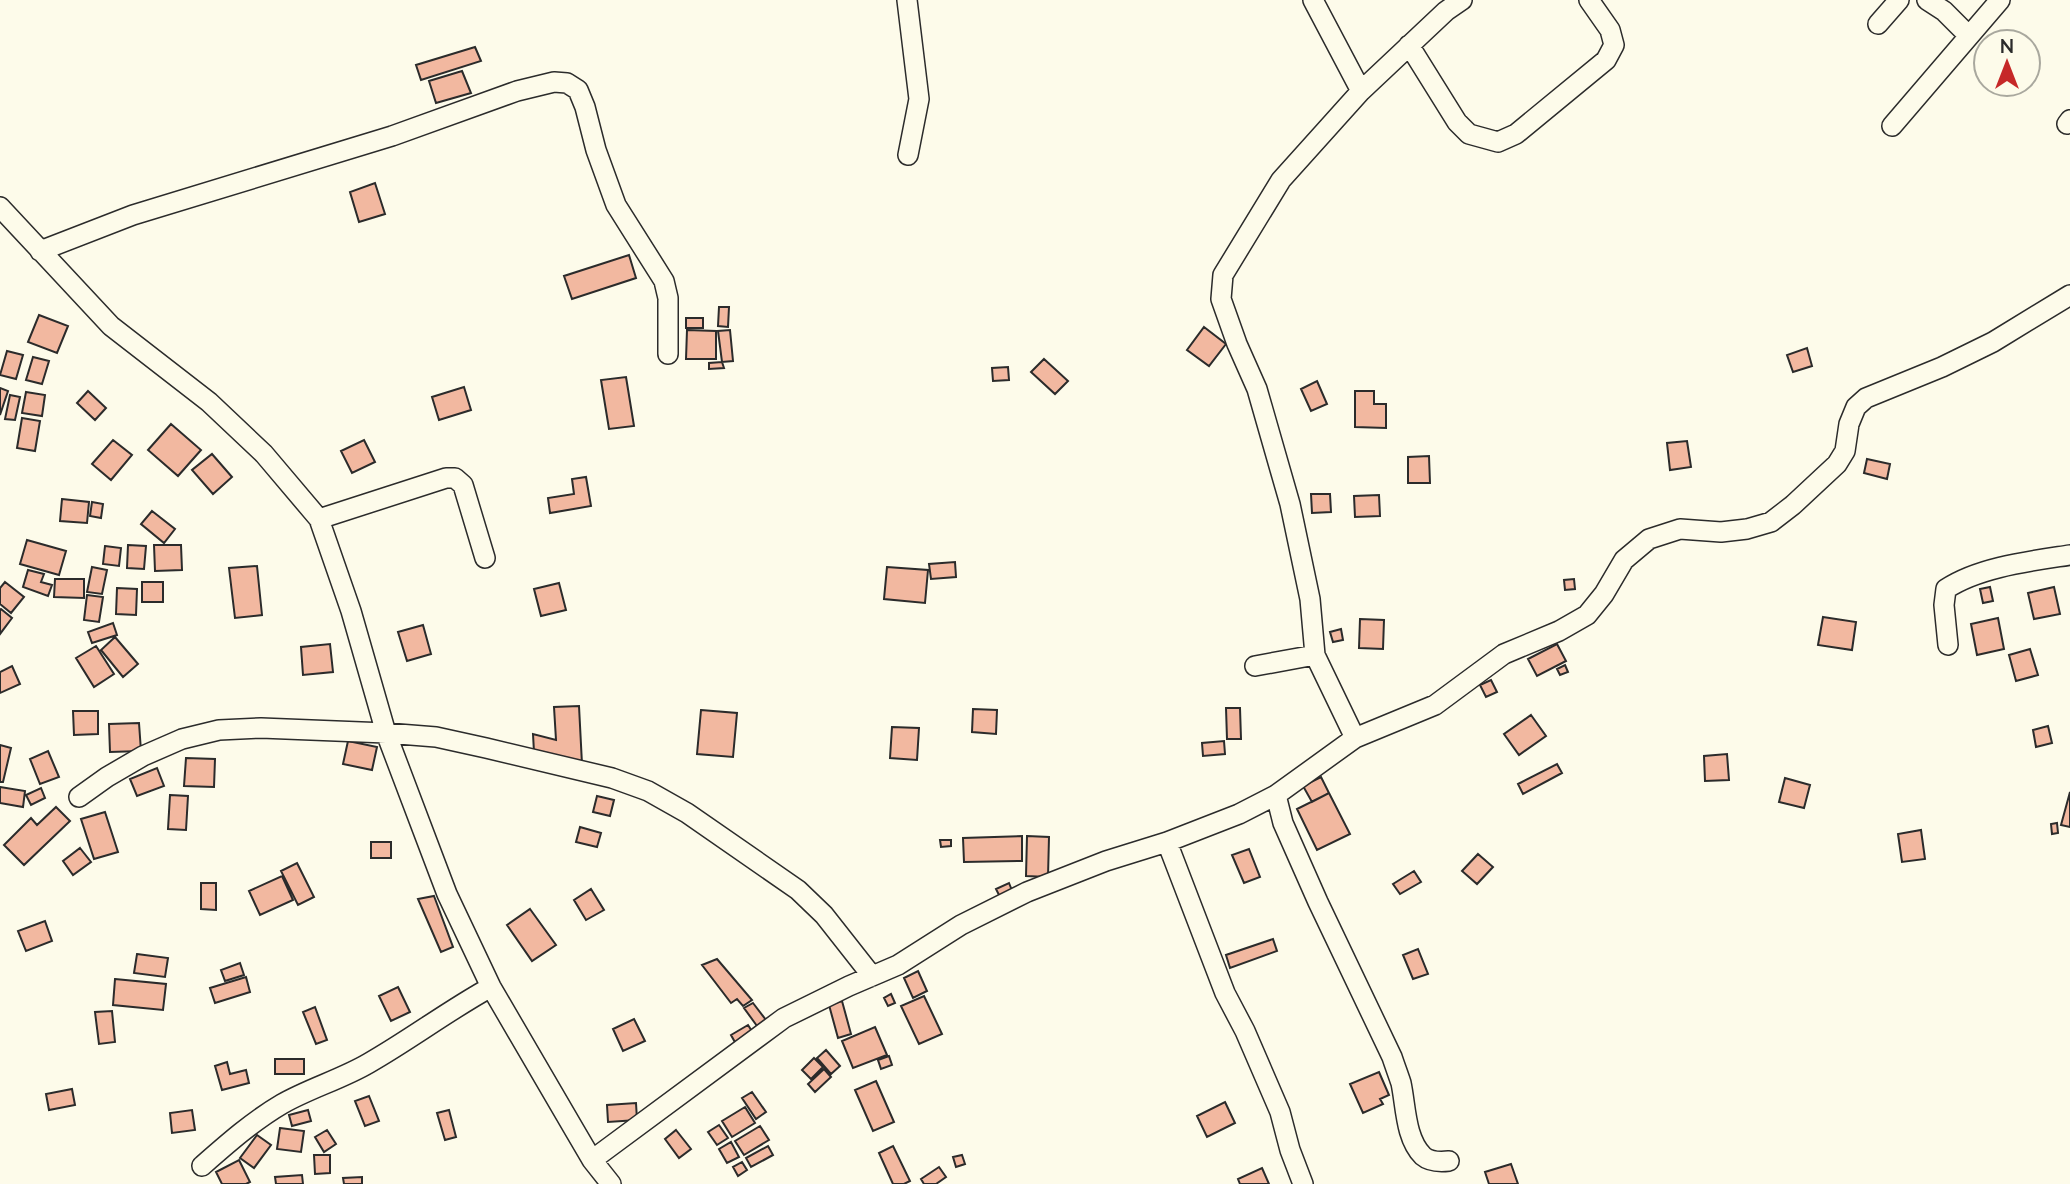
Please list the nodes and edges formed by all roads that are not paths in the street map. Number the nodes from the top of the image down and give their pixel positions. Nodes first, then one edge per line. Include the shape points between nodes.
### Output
1 (907, 0) edge
2 (1313, 0) edge
3 (1462, 0) edge
4 (1588, 0) edge
5 (1899, 0) edge
6 (1927, 0) edge
7 (2000, 0) edge
8 (1878, 24) dead end
9 (1968, 34) junction
10 (1409, 46) junction
11 (1361, 91) junction
12 (1892, 126) dead end
13 (908, 155) dead end
14 (0, 207) edge
15 (7, 228) edge
16 (40, 251) junction
17 (2070, 295) edge
18 (668, 354) dead end
19 (319, 519) junction
20 (2070, 555) edge
21 (485, 558) dead end
22 (1948, 645) dead end
23 (1315, 656) junction
24 (1255, 666) dead end
25 (386, 733) junction
26 (1356, 738) junction
27 (1276, 795) junction
28 (79, 797) dead end
29 (1167, 842) junction
30 (872, 976) junction
31 (491, 987) junction
32 (592, 1160) junction
33 (1449, 1161) dead end
34 (202, 1166) dead end
35 (611, 1184) edge
36 (1303, 1184) edge

1 - 13 street via 919,99
2 - 11 street
3 - 10 street
4 - 10 street via 1610,30 1614,45 1606,60 1516,134 1498,142 1469,134 1457,122
5 - 8 street
6 - 9 street
7 - 9 street
9 - 12 street
10 - 11 street
11 - 23 street via 1281,180 1223,275 1222,287 1222,299 1257,389 1290,504 1310,599
14 - 15 street
15 - 16 street
16 - 18 street via 133,215 392,136 517,91 567,83 578,90 585,107 616,205 664,281
16 - 19 street via 111,326 209,402 264,454
17 - 26 street via 1993,342 1866,398 1856,407 1837,464 1771,522 1721,532 1680,529 1649,539 1623,560 1587,615 1504,653 1436,705
19 - 21 street via 455,478 463,485
19 - 25 street
20 - 22 street via 1961,579 1947,589
23 - 24 street
23 - 26 street
25 - 28 street via 219,730 183,738 143,756
25 - 30 street via 474,745 648,791 798,890
25 - 31 street via 447,894
26 - 27 street
27 - 29 street
27 - 33 street via 1283,823 1392,1057 1415,1142 1423,1157
29 - 30 street via 1027,892
29 - 36 street via 1225,993 1280,1112
30 - 32 street via 784,1018
31 - 32 street
31 - 34 street via 367,1065 280,1105
32 - 35 street

